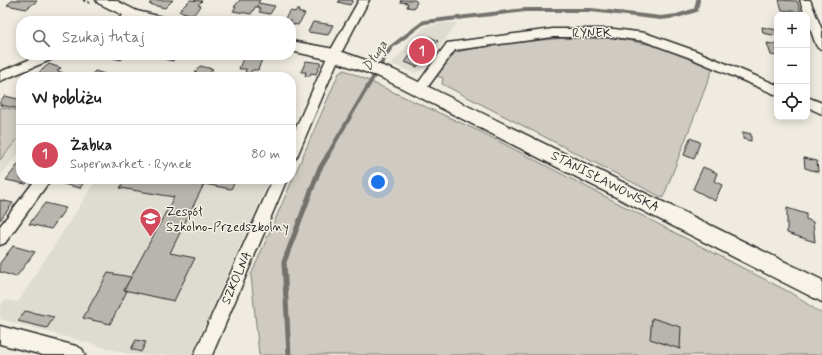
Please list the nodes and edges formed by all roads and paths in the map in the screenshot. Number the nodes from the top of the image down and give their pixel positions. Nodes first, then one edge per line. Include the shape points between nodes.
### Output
1 (103, 0) edge
2 (364, 0) edge
3 (805, 0) edge
4 (126, 16) edge
5 (822, 44) edge
6 (296, 47) edge
7 (334, 55) junction
8 (39, 60) edge
9 (0, 77) edge
10 (420, 89) junction
11 (774, 89) edge
12 (810, 103) edge
13 (822, 109) edge
14 (296, 142) edge
15 (40, 184) edge
16 (278, 184) edge
17 (0, 238) edge
18 (822, 291) edge
19 (0, 336) edge
20 (76, 355) edge
21 (203, 355) edge

1 - 4 main road
2 - 7 street
3 - 5 street
6 - 7 main road, STANISŁAWOWSKA
7 - 10 main road, STANISŁAWOWSKA via 358,62
7 - 14 street
8 - 9 street
10 - 11 street, RYNEK via 451,46 553,33 614,33 645,37
10 - 18 main road, STANISŁAWOWSKA
12 - 13 street
15 - 17 street
16 - 21 street, SZKOLNA
19 - 20 street

